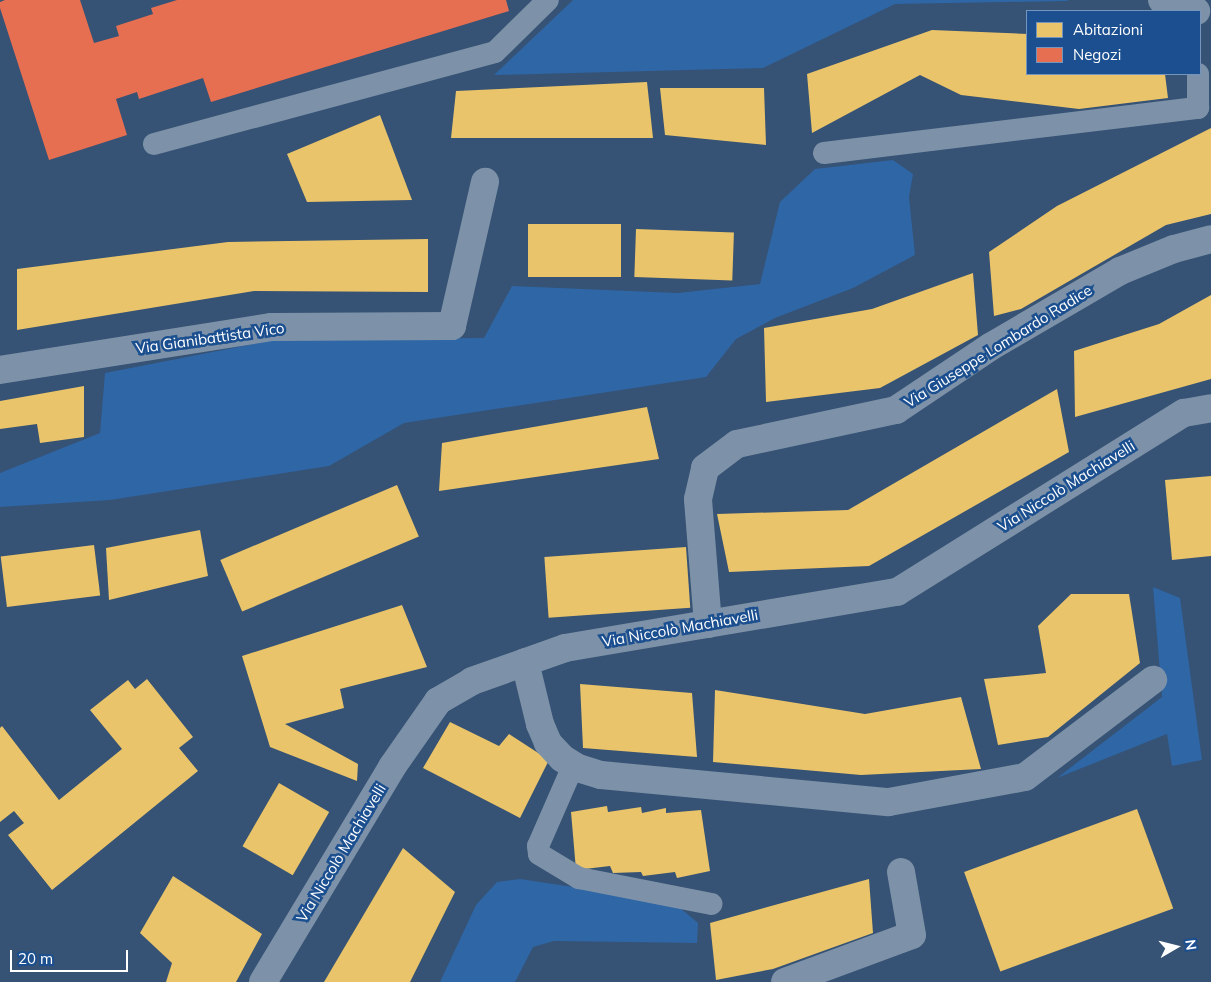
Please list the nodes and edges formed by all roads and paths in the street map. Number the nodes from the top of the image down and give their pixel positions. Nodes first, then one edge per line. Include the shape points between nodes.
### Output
1 (548, 0) edge
2 (1162, 0) edge
3 (1193, 10) edge
4 (1198, 75) edge
5 (154, 144) dead end
6 (824, 153) dead end
7 (485, 182) dead end
8 (1211, 238) edge
9 (0, 370) edge
10 (1211, 408) edge
11 (708, 624) junction
12 (524, 662) junction
13 (1153, 680) dead end
14 (573, 766) junction
15 (901, 872) dead end
16 (711, 904) dead end
17 (263, 982) edge
18 (785, 982) edge

1 - 5 lane via 495,52
2 - 3 street
4 - 6 lane via 1198,108
7 - 9 street, Via Gianibattista Vico via 452,326 271,327
8 - 11 street, Via Giuseppe Lombardo Radice via 1120,271 990,347 896,410 737,444 705,468 698,499
10 - 11 street, Via Niccolò Machiavelli via 1184,413 898,592
11 - 12 street, Via Niccolò Machiavelli via 565,648
12 - 14 street via 548,743
12 - 17 street, Via Niccolò Machiavelli via 472,681 438,701 392,767
13 - 14 street via 1025,778 890,802 601,775
14 - 16 lane via 538,846 539,854 579,878
15 - 18 street via 912,935

